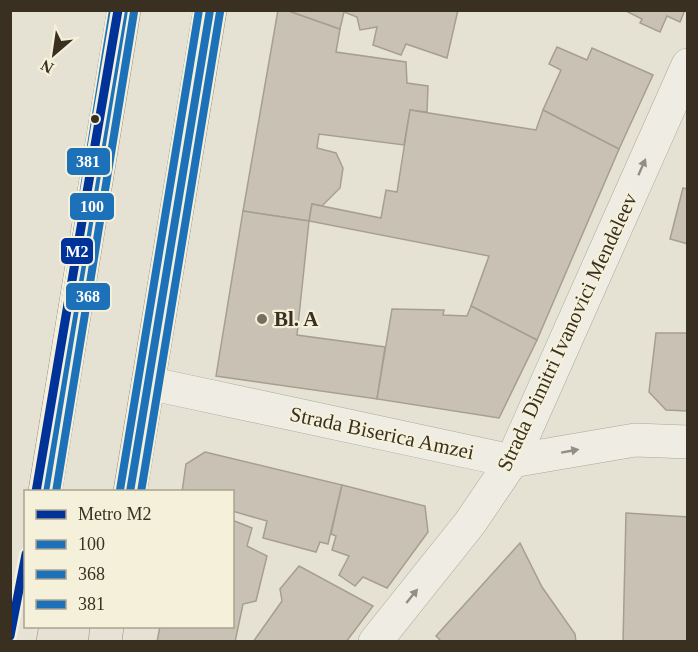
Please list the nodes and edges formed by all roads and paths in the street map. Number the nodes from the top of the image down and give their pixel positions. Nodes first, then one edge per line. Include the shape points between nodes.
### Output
1 (124, 10) edge
2 (210, 10) edge
3 (687, 65) edge
4 (148, 383) junction
5 (687, 442) edge
6 (512, 460) junction
7 (45, 490) edge
8 (130, 490) edge
9 (24, 613) edge
10 (19, 642) edge
11 (375, 642) edge

1 - 7 main road
2 - 4 main road
6 -> 3 street, Strada Dimitri Ivanovici Mendeleev
4 - 6 street, Strada Biserica Amzei
4 - 8 main road
6 -> 5 street, Strada Biserica Amzei via 635,440
11 -> 6 street, Strada Dimitri Ivanovici Mendeleev via 470,523
9 - 10 main road

